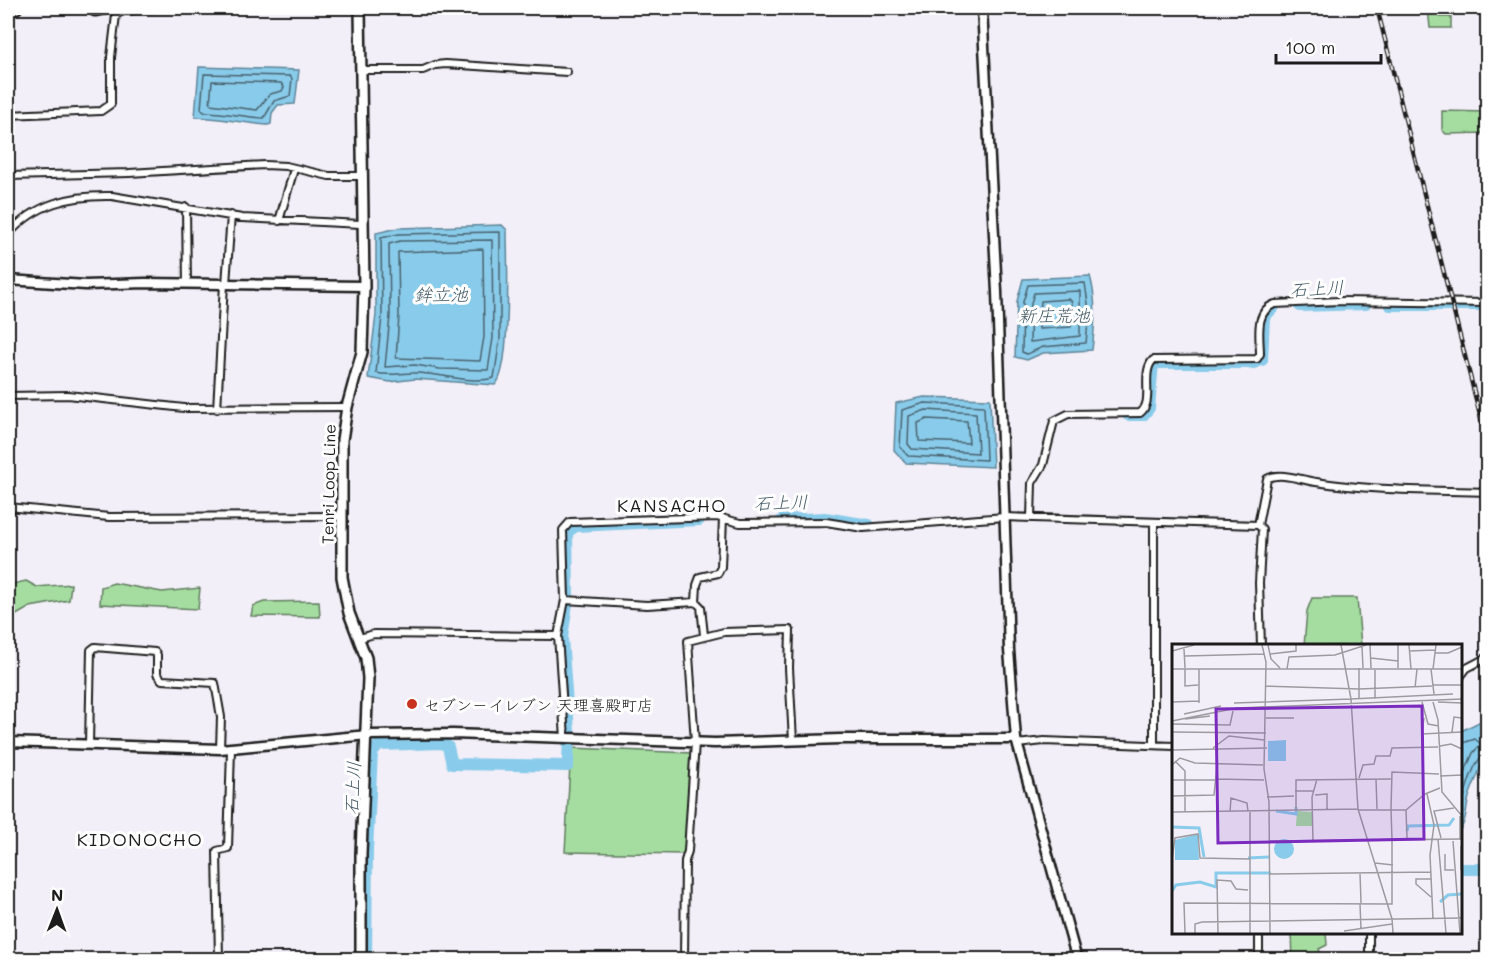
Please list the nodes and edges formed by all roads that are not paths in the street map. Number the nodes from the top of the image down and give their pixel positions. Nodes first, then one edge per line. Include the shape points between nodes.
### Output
1 (14, 8) edge
2 (159, 8) edge
3 (360, 8) edge
4 (982, 8) edge
5 (8, 10) edge
6 (360, 70) junction
7 (567, 72) dead end
8 (8, 115) edge
9 (294, 169) junction
10 (8, 176) edge
11 (361, 176) junction
12 (186, 207) junction
13 (231, 215) junction
14 (279, 221) junction
15 (361, 224) junction
16 (8, 235) edge
17 (8, 280) edge
18 (187, 283) junction
19 (225, 284) junction
20 (364, 286) junction
21 (1488, 303) edge
22 (8, 396) edge
23 (347, 407) junction
24 (217, 409) junction
25 (1488, 492) edge
26 (8, 507) edge
27 (342, 516) junction
28 (1005, 517) junction
29 (723, 518) junction
30 (1031, 518) junction
31 (1154, 522) junction
32 (1258, 525) junction
33 (567, 600) junction
34 (696, 602) junction
35 (704, 635) junction
36 (558, 636) junction
37 (360, 638) junction
38 (1261, 644) edge
39 (1488, 657) edge
40 (1462, 675) edge
41 (368, 735) junction
42 (565, 738) junction
43 (793, 741) junction
44 (8, 742) edge
45 (695, 742) junction
46 (1017, 742) junction
47 (89, 744) junction
48 (1155, 744) junction
49 (1172, 746) edge
50 (220, 749) junction
51 (231, 749) junction
52 (1259, 934) edge
53 (1369, 934) edge
54 (1077, 959) edge
55 (219, 960) edge
56 (361, 960) edge
57 (378, 960) edge
58 (577, 960) edge
59 (684, 960) edge
60 (1063, 960) edge
61 (1088, 960) edge
62 (1259, 960) edge
63 (1369, 960) edge

1 - 5 highway
2 - 8 street via 116,15 111,104 106,108
3 - 6 main road, Tenri Loop Line
4 - 28 street
6 - 7 street via 423,70 446,64
6 - 11 main road, Tenri Loop Line
9 - 10 street via 265,165
9 - 11 street via 329,176
9 - 14 street
11 - 15 main road, Tenri Loop Line
12 - 13 street
12 - 16 street via 90,195 41,208 21,219
12 - 18 street
13 - 14 street
13 - 19 street
14 - 15 street
15 - 20 main road, Tenri Loop Line
17 - 18 street via 86,285
18 - 19 street
19 - 20 street
19 - 24 street
20 - 23 main road, Tenri Loop Line via 362,352
21 - 30 street via 1275,304 1261,316 1257,359 1153,360 1149,366 1146,404 1140,413 1068,414 1054,421 1043,465 1032,483
22 - 24 street via 68,395
23 - 24 street
23 - 27 main road, Tenri Loop Line via 342,440
25 - 32 street via 1347,486 1271,476 1264,485
26 - 27 street via 109,517
27 - 37 main road, Tenri Loop Line via 342,577 349,613
28 - 29 street via 863,528 826,522 731,522
28 - 30 street
28 - 46 street via 1008,651
29 - 33 street via 570,522 563,530
29 - 34 street via 721,567 718,573 700,577
30 - 31 street
31 - 32 street
31 - 48 street
32 - 38 street via 1262,529
33 - 34 street via 647,605
33 - 36 street
34 - 35 street via 702,607
35 - 43 street via 790,630
35 - 45 street via 688,641 687,646
36 - 37 street via 374,634
36 - 42 street
37 - 41 main road, Tenri Loop Line via 368,678
39 - 40 street
41 - 42 street
41 - 51 street
41 - 56 main road, Tenri Loop Line via 361,854
42 - 45 street
43 - 45 street
43 - 46 street
44 - 47 street
45 - 59 street via 685,861
46 - 48 street
46 - 54 street
47 - 50 street
47 - 50 street via 91,650 95,647 155,652 157,674 162,681 215,683 221,717
48 - 49 street
50 - 51 street
51 - 55 street via 228,848 217,851
52 - 62 street
53 - 63 street
54 - 60 street
54 - 61 street
57 - 58 street

